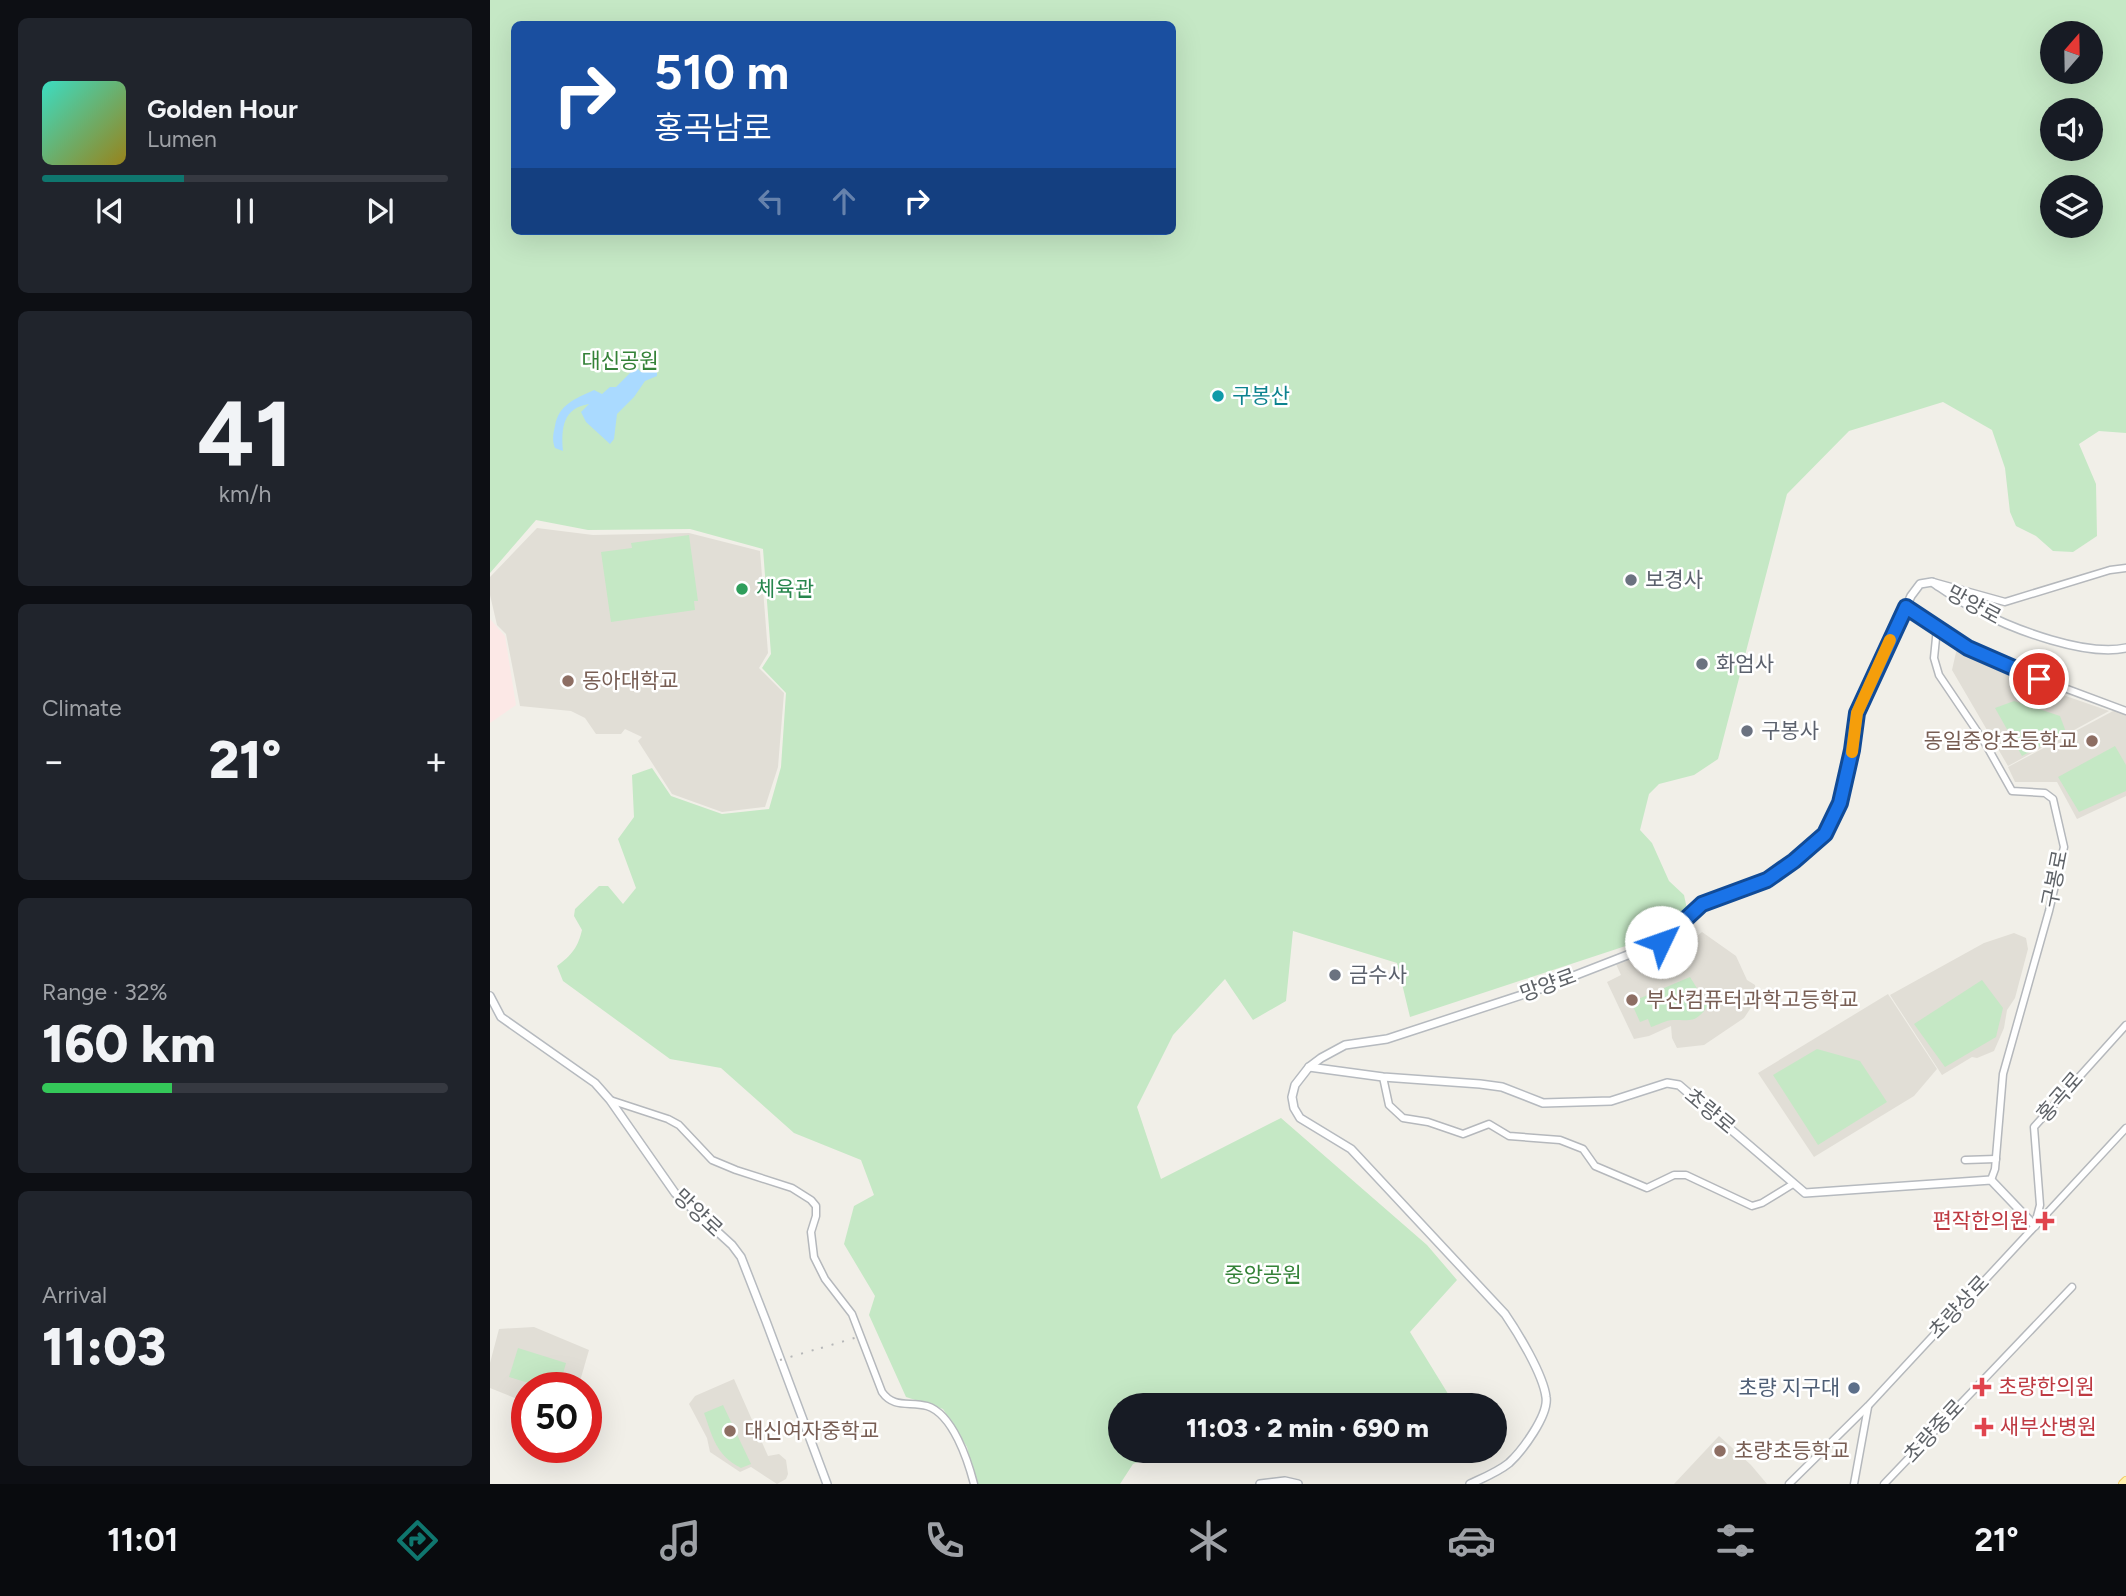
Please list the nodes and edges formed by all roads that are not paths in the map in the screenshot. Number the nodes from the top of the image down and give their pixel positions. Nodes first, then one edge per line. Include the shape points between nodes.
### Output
1 (2126, 568) edge
2 (1932, 582) junction
3 (1906, 607) junction
4 (1937, 628) junction
5 (2126, 648) edge
6 (2126, 711) edge
7 (490, 996) edge
8 (2126, 1025) edge
9 (1309, 1068) junction
10 (1383, 1077) junction
11 (610, 1100) junction
12 (2126, 1128) edge
13 (1996, 1159) junction
14 (1965, 1160) dead end
15 (1991, 1180) junction
16 (1793, 1184) junction
17 (2035, 1226) junction
18 (2071, 1287) dead end
19 (1868, 1406) junction
20 (827, 1484) edge
21 (974, 1484) edge
22 (1260, 1484) edge
23 (1298, 1484) edge
24 (1471, 1484) edge
25 (1789, 1484) edge
26 (1854, 1484) edge
27 (1884, 1484) edge

1 - 2 street via 2006,602
2 - 3 main road, 망양로 via 1917,587
2 - 5 main road, 망양로 via 1979,611 2052,639 2103,652
3 - 4 street
3 - 9 main road, 망양로 via 1857,713 1840,803 1825,834 1794,861 1767,880 1702,904 1661,942 1540,989 1387,1040 1345,1045
4 - 6 street via 2019,671
4 - 13 street, 구봉로 via 1934,658 1939,675 2012,790 2045,793 2053,799 2064,847 2003,1074
7 - 11 main road, 망양로 via 501,1017 595,1083
8 - 17 street, 홍곡로 via 2034,1127 2040,1205
9 - 10 main road, 초량로
9 - 24 main road, 망양로 via 1292,1092 1300,1118 1351,1149 1505,1314 1541,1383 1547,1399 1525,1446 1508,1464
10 - 16 main road, 초량로 via 1502,1087 1543,1102 1562,1103 1611,1101 1667,1083 1679,1085
10 - 16 street via 1389,1105 1403,1118 1463,1134 1489,1124 1509,1136 1560,1140 1583,1149 1595,1166 1647,1188 1674,1175 1686,1175 1752,1206
11 - 20 main road, 망양로 via 675,1193 741,1257
11 - 21 street via 668,1119 712,1160 792,1188 811,1200 816,1206 811,1232 814,1256 852,1314 882,1392 898,1404 922,1405 938,1412 964,1449
12 - 17 street, 초량상로
13 - 14 street
13 - 15 street, 구봉로
15 - 16 main road, 초량로 via 1805,1193
15 - 17 main road
17 - 19 street, 초량상로
18 - 27 street, 초량중로
19 - 25 street, 초량상로
19 - 26 street
22 - 23 main road

